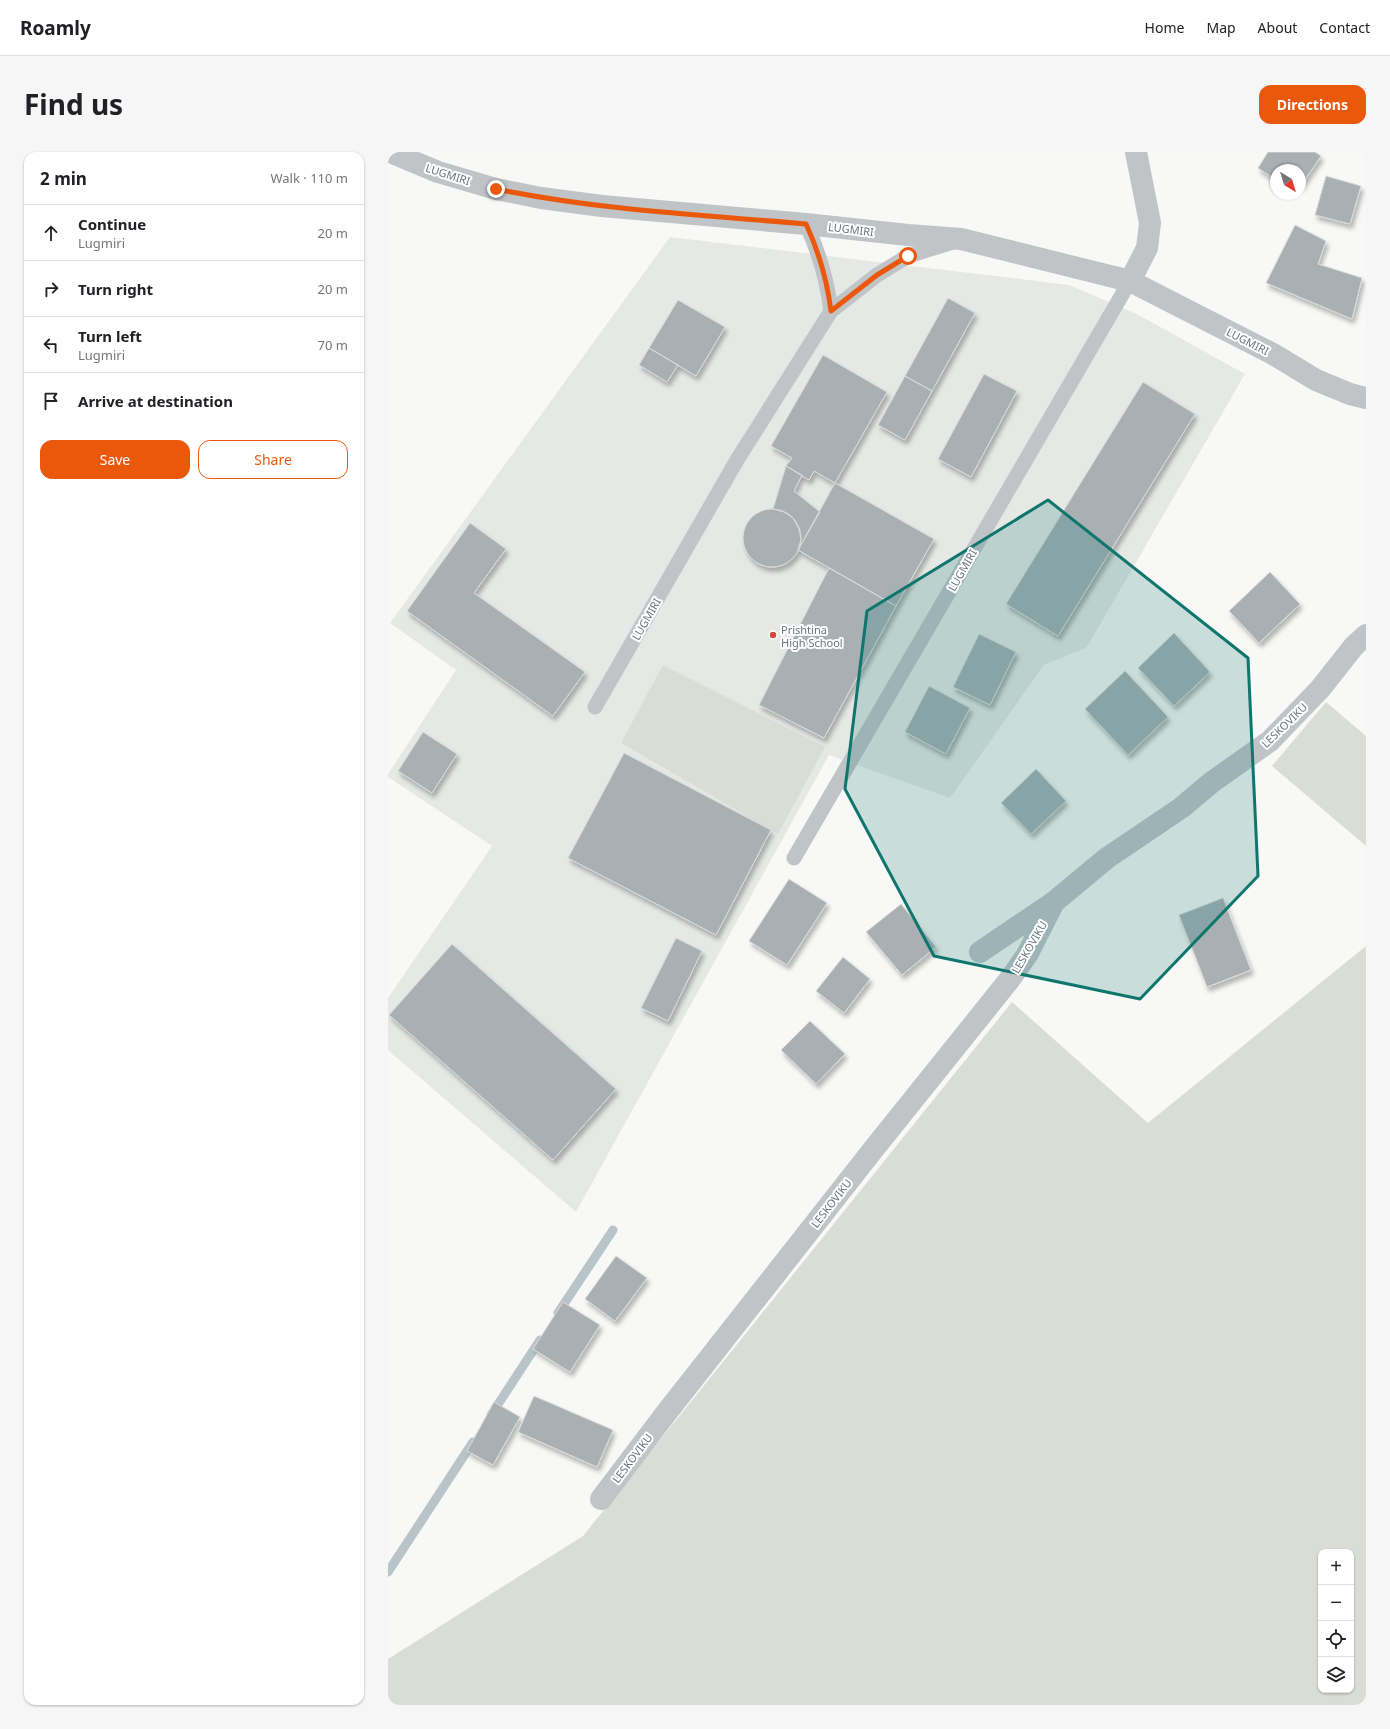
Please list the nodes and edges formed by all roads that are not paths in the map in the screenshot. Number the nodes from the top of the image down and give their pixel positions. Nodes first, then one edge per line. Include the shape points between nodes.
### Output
1 (390, 152) edge
2 (1136, 152) edge
3 (806, 224) junction
4 (961, 239) junction
5 (1130, 282) junction
6 (831, 311) junction
7 (1366, 398) edge
8 (1366, 635) edge
9 (595, 707) dead end
10 (794, 858) dead end
11 (1054, 902) junction
12 (980, 952) dead end
13 (601, 1499) dead end

1 - 3 street, LUGMIRI via 438,172 496,189 541,198 602,206
2 - 5 street via 1150,223 1147,248
3 - 4 street, LUGMIRI
3 - 6 lane via 817,248 826,279
4 - 5 street, LUGMIRI
4 - 6 lane, LUGMIRI via 908,256 877,275
5 - 7 street, LUGMIRI via 1273,354 1316,380
5 - 10 lane, LUGMIRI
6 - 9 lane, LUGMIRI via 737,460
8 - 11 street, LESKOVIKU via 1354,646 1320,689 1270,740 1181,808 1107,858
11 - 12 street, LESKOVIKU
11 - 13 street, LESKOVIKU via 1027,955 1010,979

